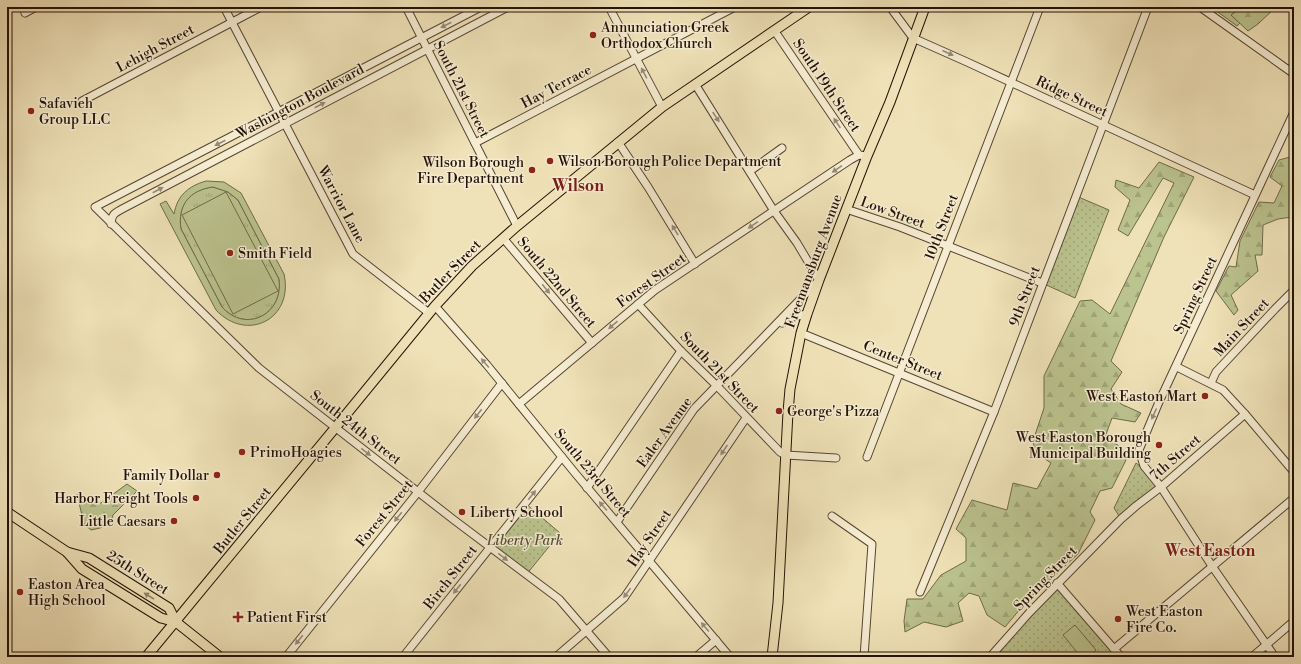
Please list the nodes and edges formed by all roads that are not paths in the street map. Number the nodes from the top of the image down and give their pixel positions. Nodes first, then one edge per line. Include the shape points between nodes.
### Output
1 (36, 7) edge
2 (224, 7) edge
3 (261, 7) edge
4 (406, 7) edge
5 (481, 7) edge
6 (508, 7) edge
7 (609, 7) edge
8 (735, 7) edge
9 (809, 7) edge
10 (890, 7) edge
11 (925, 7) edge
12 (1040, 7) edge
13 (1148, 7) edge
14 (1200, 7) edge
15 (25, 13) dead end
16 (232, 22) junction
17 (774, 30) junction
18 (421, 38) junction
19 (912, 38) junction
20 (427, 49) junction
21 (636, 58) junction
22 (1294, 74) edge
23 (1011, 82) junction
24 (695, 84) junction
25 (82, 101) dead end
26 (662, 107) junction
27 (279, 112) junction
28 (1294, 112) edge
29 (285, 124) junction
30 (1103, 125) junction
31 (618, 142) junction
32 (475, 143) junction
33 (782, 148) dead end
34 (863, 155) junction
35 (750, 171) junction
36 (1255, 196) junction
37 (95, 208) joint
38 (846, 209) junction
39 (774, 211) junction
40 (111, 224) junction
41 (517, 226) junction
42 (503, 238) junction
43 (948, 246) junction
44 (695, 264) junction
45 (819, 280) junction
46 (1042, 283) junction
47 (1294, 290) edge
48 (638, 304) junction
49 (435, 306) junction
50 (429, 313) junction
51 (807, 314) junction
52 (773, 328) junction
53 (802, 333) junction
54 (592, 343) junction
55 (681, 351) junction
56 (1177, 367) junction
57 (900, 373) junction
58 (502, 383) junction
59 (1211, 383) junction
60 (717, 386) junction
61 (519, 404) junction
62 (994, 412) junction
63 (1245, 414) junction
64 (746, 418) junction
65 (335, 428) junction
66 (786, 455) junction
67 (562, 457) junction
68 (867, 457) dead end
69 (836, 458) dead end
70 (1294, 472) edge
71 (1161, 487) junction
72 (587, 488) junction
73 (418, 492) junction
74 (1294, 498) edge
75 (7, 512) edge
76 (832, 516) dead end
77 (1121, 519) joint
78 (617, 522) junction
79 (490, 548) junction
80 (67, 552) junction
81 (649, 560) junction
82 (1212, 566) junction
83 (1058, 583) junction
84 (920, 592) dead end
85 (1294, 621) edge
86 (176, 622) junction
87 (587, 631) junction
88 (716, 640) junction
89 (1267, 645) junction
90 (1114, 650) junction
91 (146, 657) edge
92 (220, 657) edge
93 (286, 657) edge
94 (403, 657) edge
95 (556, 657) edge
96 (609, 657) edge
97 (696, 657) edge
98 (730, 657) edge
99 (772, 657) edge
100 (864, 657) edge
101 (990, 657) edge
102 (1120, 657) edge
103 (1252, 657) edge
104 (1275, 657) edge

1 - 15 street
2 - 16 street
3 - 16 street, Lehigh Street
4 - 18 street, South 21st Street
5 -> 18 street, Washington Boulevard
6 - 20 street, Washington Boulevard
7 - 21 street
8 - 21 street, Hay Terrace
9 - 17 main road, Butler Street
10 - 19 street
11 - 19 main road, Freemansburg Avenue
12 - 23 street, 10th Street
13 - 30 street, 9th Street
14 - 22 street
16 - 25 street, Lehigh Street
16 - 27 street
17 - 24 main road, Butler Street
34 -> 17 street, South 19th Street
18 - 20 street, South 21st Street
18 - 27 street, Washington Boulevard
19 -> 23 street, Ridge Street
19 - 34 main road, Freemansburg Avenue via 890,102
29 -> 20 street, Washington Boulevard
20 - 32 street, South 21st Street
26 -> 21 street
21 - 32 street, Hay Terrace
23 - 30 street, Ridge Street
23 - 43 street, 10th Street
24 - 26 main road, Butler Street
24 -> 35 street
26 - 31 main road, Butler Street
27 - 29 street
27 -> 37 street, Washington Boulevard
28 - 36 street, Spring Street
40 -> 29 street, Washington Boulevard via 114,213
29 - 50 street, Warrior Lane via 353,254
30 - 36 street, Ridge Street
30 - 46 street, 9th Street
31 - 41 main road, Butler Street
44 -> 31 street
32 - 41 street, South 21st Street
33 - 35 street
34 - 38 main road, Freemansburg Avenue
34 -> 39 street, Forest Street
35 - 39 street
36 - 56 street, Spring Street
37 - 40 street, South 24th Street
38 - 43 street, Low Street
38 - 45 main road, Freemansburg Avenue
39 -> 44 street, Forest Street
39 - 45 street
40 - 65 street, South 24th Street via 259,368
41 - 42 main road, Butler Street
42 - 49 main road, Butler Street via 472,266
42 -> 54 street, South 22nd Street
43 - 46 street, Low Street
43 - 57 street, 10th Street
44 - 48 street, Forest Street
45 - 51 main road, Freemansburg Avenue
45 - 52 street, Ealer Avenue
46 - 62 street, 9th Street
47 - 59 street, Main Street via 1216,372
48 -> 54 street, Forest Street
48 - 55 street, South 21st Street
49 - 50 main road, Butler Street
58 -> 49 street, South 23rd Street
50 - 65 main road, Butler Street
51 - 52 street, Ealer Avenue via 793,317
51 - 53 main road, Freemansburg Avenue
52 - 60 street, Ealer Avenue
53 - 57 street, Center Street
53 - 66 main road, Freemansburg Avenue via 790,389
54 - 61 street, Forest Street
55 - 60 street, South 21st Street
55 - 72 street
56 - 59 street
56 -> 71 street, Spring Street via 1139,450 1144,466
57 - 62 street, Center Street
57 - 68 street, 10th Street
58 - 61 street, South 23rd Street
58 -> 73 street, Forest Street
59 - 63 street via 1223,390
60 - 64 street, South 21st Street
60 - 78 street, Ealer Avenue via 694,409
61 - 67 street, South 23rd Street
62 - 84 street, 9th Street
63 - 70 street
63 - 71 street, 7th Street
64 - 66 street, South 21st Street
64 -> 81 street, Hay Street
65 -> 73 street, South 24th Street
65 - 86 main road, Butler Street
66 - 69 street
66 - 99 main road, Freemansburg Avenue via 778,603
67 - 72 street, South 23rd Street
79 -> 67 street, Birch Street
71 - 77 street, 7th Street
71 - 82 street
78 -> 72 street, South 23rd Street
73 - 79 street, South 24th Street
73 -> 93 street, Forest Street
74 - 82 street
75 - 80 main road, 25th Street
76 - 100 street via 872,544
77 - 83 street, Spring Street
78 - 81 street, South 23rd Street
79 -> 87 street, South 24th Street via 559,599
79 -> 94 street, Birch Street
80 - 86 main road, 25th Street via 82,569 161,618
86 -> 80 main road, 25th Street via 169,608 88,558
81 -> 87 street, Hay Street via 624,598
88 -> 81 street, South 23rd Street
82 - 89 street
82 - 90 street
83 - 90 street
83 - 101 street, Spring Street
85 - 89 street
86 - 91 main road, Butler Street
86 - 92 main road
87 - 95 street, Hay Street
87 - 96 street, South 24th Street
88 - 97 street
88 - 98 street, South 23rd Street
89 - 103 street
89 - 104 street
90 - 102 street

